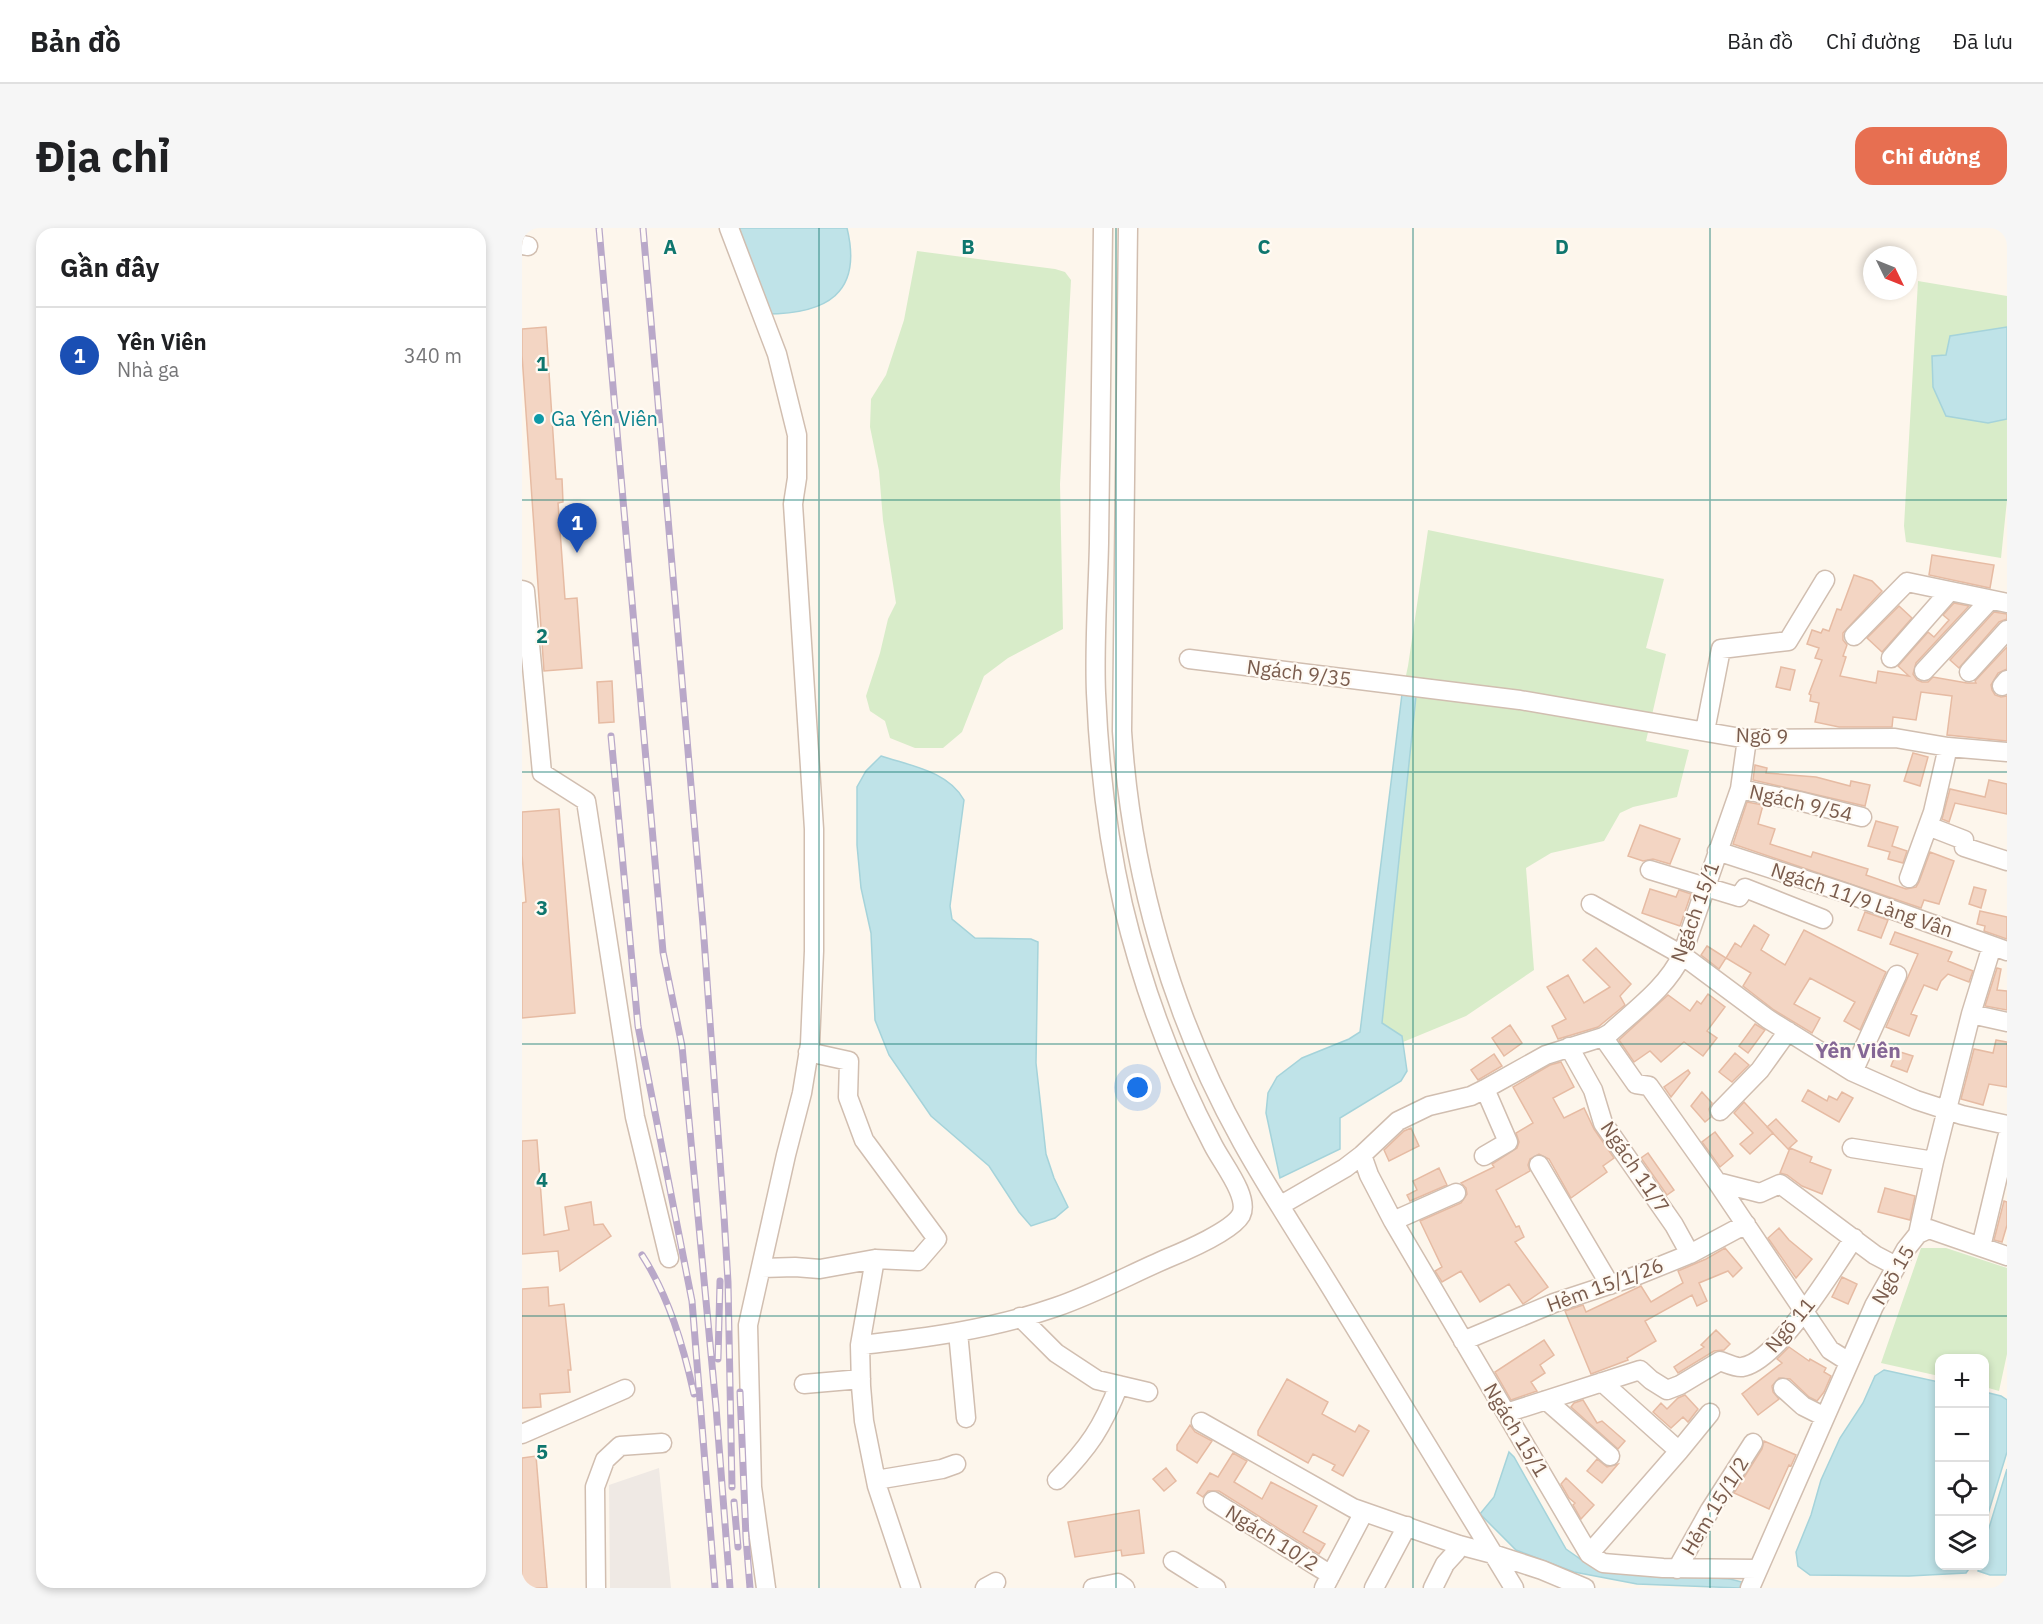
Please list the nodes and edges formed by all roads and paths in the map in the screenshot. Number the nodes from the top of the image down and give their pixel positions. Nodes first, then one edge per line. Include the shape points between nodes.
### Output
1 (729, 228) edge
2 (1103, 228) edge
3 (1128, 228) edge
4 (1825, 580) dead end
5 (522, 590) edge
6 (1949, 592) junction
7 (1998, 602) edge
8 (2007, 630) edge
9 (1854, 636) dead end
10 (1891, 658) dead end
11 (1189, 659) dead end
12 (1924, 671) dead end
13 (1970, 672) dead end
14 (1520, 700) joint
15 (1704, 731) junction
16 (1747, 739) junction
17 (1948, 747) junction
18 (2007, 752) edge
19 (1740, 789) junction
20 (1862, 817) dead end
21 (1928, 826) junction
22 (1717, 850) junction
23 (2007, 861) edge
24 (1650, 870) dead end
25 (1909, 878) dead end
26 (1704, 887) junction
27 (1591, 904) dead end
28 (1823, 919) dead end
29 (2000, 949) edge
30 (1682, 955) junction
31 (1897, 975) dead end
32 (1177, 998) junction
33 (1152, 1006) junction
34 (1971, 1014) junction
35 (2007, 1022) edge
36 (1788, 1031) junction
37 (1603, 1037) junction
38 (1569, 1047) junction
39 (808, 1052) junction
40 (1853, 1072) junction
41 (1485, 1089) junction
42 (1946, 1110) junction
43 (1720, 1111) dead end
44 (2007, 1125) edge
45 (2007, 1138) edge
46 (1852, 1148) dead end
47 (1362, 1155) junction
48 (1484, 1156) dead end
49 (1934, 1161) junction
50 (1539, 1165) dead end
51 (1717, 1182) junction
52 (1456, 1193) dead end
53 (1281, 1205) junction
54 (1393, 1221) junction
55 (1746, 1224) junction
56 (1918, 1234) junction
57 (1854, 1238) junction
58 (1981, 1247) junction
59 (1690, 1254) junction
60 (2007, 1256) edge
61 (669, 1258) dead end
62 (874, 1259) junction
63 (1896, 1266) junction
64 (761, 1268) junction
65 (1610, 1285) junction
66 (1804, 1311) junction
67 (1020, 1317) junction
68 (958, 1332) junction
69 (1463, 1341) junction
70 (860, 1345) junction
71 (1849, 1362) junction
72 (861, 1379) junction
73 (1602, 1382) junction
74 (804, 1384) dead end
75 (1119, 1385) junction
76 (1783, 1388) dead end
77 (625, 1389) dead end
78 (1148, 1392) dead end
79 (1546, 1400) junction
80 (1506, 1413) junction
81 (1710, 1413) dead end
82 (1826, 1417) junction
83 (966, 1418) dead end
84 (1201, 1422) dead end
85 (522, 1434) edge
86 (662, 1443) dead end
87 (1753, 1443) dead end
88 (1679, 1451) junction
89 (1610, 1456) dead end
90 (956, 1464) dead end
91 (876, 1480) junction
92 (1057, 1480) dead end
93 (1213, 1501) dead end
94 (1364, 1512) junction
95 (1407, 1526) junction
96 (1459, 1545) junction
97 (1493, 1554) junction
98 (1589, 1554) junction
99 (1173, 1562) dead end
100 (1677, 1569) junction
101 (1757, 1569) junction
102 (1327, 1582) edge
103 (596, 1588) edge
104 (766, 1588) edge
105 (911, 1588) edge
106 (1093, 1588) edge
107 (1125, 1588) edge
108 (1216, 1588) edge
109 (1374, 1588) edge
110 (1433, 1588) edge
111 (1514, 1588) edge
112 (1585, 1588) edge
113 (1750, 1588) edge

1 - 39 street via 777,354 797,435 793,504 814,829 814,951
2 - 33 street via 1096,689 1102,794 1111,851
3 - 32 street via 1124,766 1146,890
4 - 15 street via 1788,641 1721,649
5 - 61 street via 542,772 586,801 635,1117
6 - 7 street
6 - 9 street via 1907,582
6 - 10 street
7 - 12 street
8 - 13 street
11 - 14 street, Ngách 9/35
14 - 15 street, Ngõ 9
15 - 16 street, Ngõ 9
16 - 17 street, Ngõ 9 via 1894,738
16 - 19 street, Ngách 15/1
17 - 18 street, Ngõ 9
17 - 21 street
19 - 20 street, Ngách 9/54
19 - 22 street, Ngách 15/1
21 - 23 street via 1964,840 1964,847
21 - 25 street
22 - 26 street, Ngách 15/1
22 - 29 street, Ngách 11/9 Làng Vân
24 - 26 street
26 - 28 street via 1739,897 1745,888
26 - 30 street, Ngách 15/1
27 - 30 street
29 - 34 street, Ngõ 15
30 - 36 street
30 - 37 street, Ngách 15/1 via 1659,988
31 - 40 street
32 - 33 street
32 - 53 street via 1220,1100
33 - 67 street via 1198,1117 1242,1196 1243,1212 1234,1224 1188,1250 1058,1306
34 - 35 street
34 - 42 street, Ngõ 15
36 - 40 street
36 - 43 street via 1760,1070
37 - 38 street, Ngách 15/1
37 - 51 street via 1636,1084 1649,1086
38 - 41 street, Ngách 15/1 via 1546,1055
38 - 59 street, Ngách 11/7 via 1593,1090 1603,1123
39 - 62 street via 849,1062 848,1097 864,1140 937,1239 918,1261
39 - 64 street
40 - 42 street
41 - 47 street, Ngách 15/1 via 1429,1106 1398,1121
41 - 48 street via 1508,1143
42 - 44 street
42 - 49 street, Ngõ 15
45 - 58 street
46 - 49 street
47 - 53 street, Ngách 15/1
47 - 54 street, Ngách 15/1
49 - 56 street, Ngõ 15
50 - 65 street
51 - 55 street
51 - 57 street via 1760,1193 1780,1184
52 - 54 street
53 - 97 street
54 - 69 street, Ngách 15/1
55 - 59 street, Hẻm 15/1/26
55 - 66 street
56 - 58 street via 1929,1229
56 - 63 street, Ngõ 15
57 - 63 street
57 - 66 street, Ngõ 11
58 - 60 street
59 - 65 street, Hẻm 15/1/26
62 - 64 street via 820,1269
62 - 70 street
63 - 71 street, Ngõ 15
64 - 104 street via 748,1325 752,1486
65 - 69 street, Hẻm 15/1/26 via 1554,1303
66 - 71 street via 1830,1350
66 - 73 street, Ngõ 11 via 1761,1359 1741,1367 1720,1361 1667,1390 1640,1370
67 - 68 street
67 - 75 street via 1056,1353 1097,1380
68 - 70 street
68 - 83 street
69 - 80 street, Ngách 15/1
70 - 72 street
71 - 82 street, Ngõ 15
72 - 74 street
72 - 91 street via 864,1421
73 - 79 street, Ngõ 11
73 - 88 street
75 - 78 street
75 - 92 street via 1088,1448
76 - 82 street via 1803,1406
77 - 85 street
79 - 80 street, Ngõ 11
79 - 89 street
80 - 98 street, Ngách 15/1
81 - 88 street
82 - 101 street, Ngõ 15
84 - 94 street
86 - 103 street via 620,1446 605,1460 595,1487
87 - 100 street, Hẻm 15/1/2
88 - 98 street
90 - 91 street
91 - 105 street
93 - 102 street, Ngách 10/2
94 - 95 street
94 - 102 street
95 - 96 street
95 - 109 street
96 - 97 street
96 - 110 street
97 - 111 street
97 - 112 street
98 - 100 street via 1603,1563
99 - 108 street
100 - 101 street
101 - 113 street, Ngõ 15
106 - 107 street via 1118,1583

